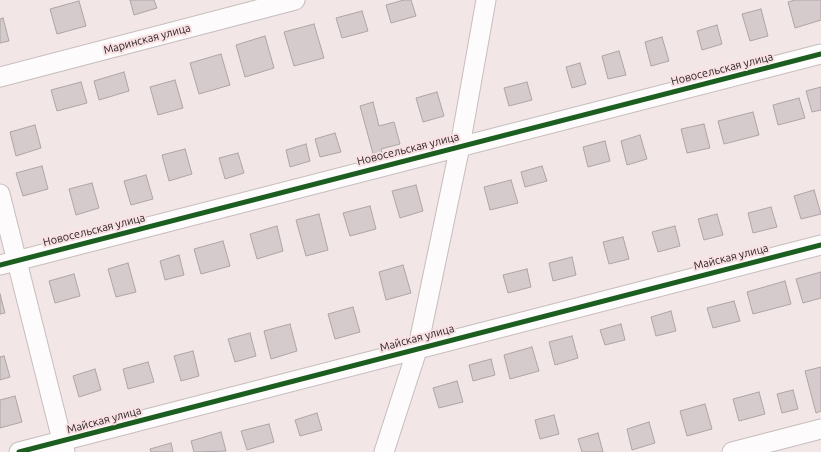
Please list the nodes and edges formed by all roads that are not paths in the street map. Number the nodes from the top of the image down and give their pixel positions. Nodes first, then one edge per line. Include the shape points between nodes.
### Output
1 (295, 0) edge
2 (486, 0) edge
3 (821, 54) edge
4 (0, 77) edge
5 (460, 146) junction
6 (0, 194) edge
7 (821, 244) edge
8 (8, 263) edge
9 (418, 348) junction
10 (821, 429) edge
11 (63, 447) edge
12 (19, 452) edge
13 (384, 452) edge
14 (732, 452) edge

1 - 4 street, Маринская улица
2 - 5 street
3 - 5 street, Новосельская улица
5 - 8 street, Новосельская улица
5 - 9 street
6 - 8 street
7 - 9 street, Майская улица
8 - 11 street
9 - 11 street, Майская улица
9 - 13 street
10 - 14 street
11 - 12 street, Майская улица

